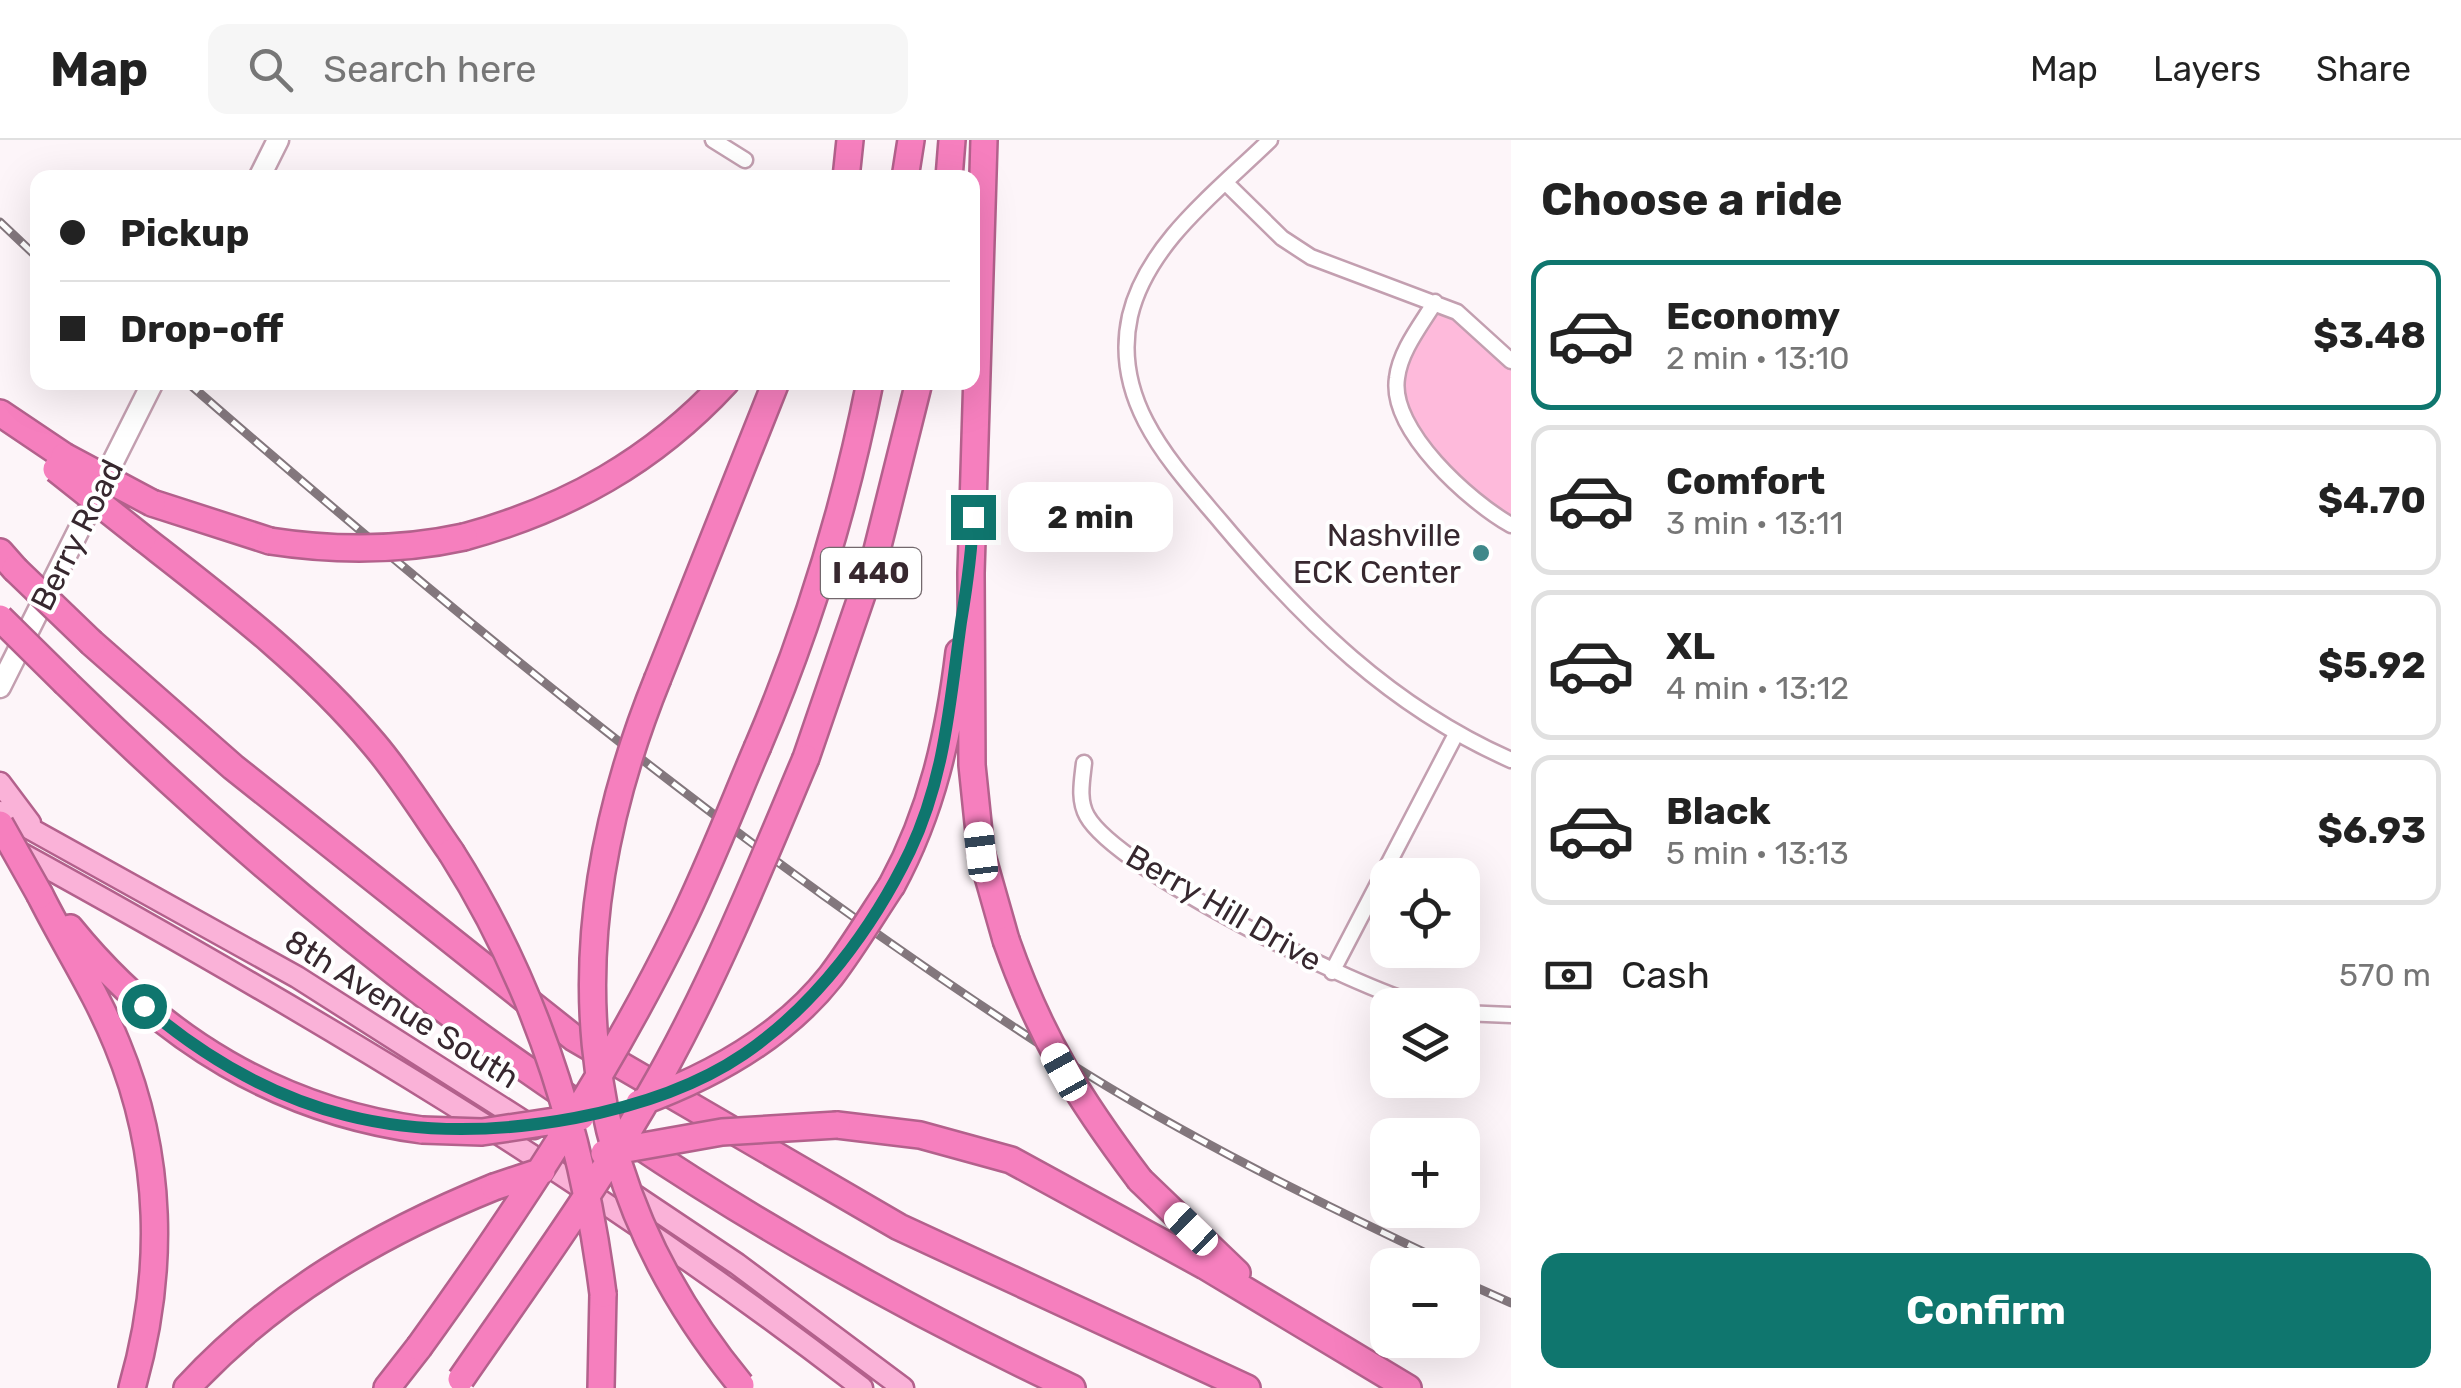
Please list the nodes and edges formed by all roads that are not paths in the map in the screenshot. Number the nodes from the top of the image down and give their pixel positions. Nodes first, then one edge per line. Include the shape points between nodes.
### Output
1 (278, 140) edge
2 (712, 140) edge
3 (911, 140) edge
4 (952, 140) edge
5 (984, 140) edge
6 (1270, 140) edge
7 (745, 160) dead end
8 (263, 170) edge
9 (906, 170) edge
10 (950, 170) edge
11 (1226, 183) junction
12 (980, 273) edge
13 (1435, 302) junction
14 (1511, 361) edge
15 (150, 390) edge
16 (718, 390) edge
17 (773, 390) edge
18 (868, 390) edge
19 (917, 390) edge
20 (976, 390) edge
21 (0, 416) edge
22 (60, 462) junction
23 (1511, 525) edge
24 (8, 561) edge
25 (971, 573) junction
26 (0, 618) edge
27 (0, 687) edge
28 (1456, 734) junction
29 (1511, 760) edge
30 (1084, 763) dead end
31 (0, 783) edge
32 (0, 812) edge
33 (0, 824) edge
34 (38, 832) junction
35 (0, 842) edge
36 (40, 894) junction
37 (1332, 972) junction
38 (1376, 988) edge
39 (1480, 1014) edge
40 (1511, 1015) edge
41 (1276, 1311) junction
42 (457, 1384) edge
43 (743, 1386) edge
44 (132, 1388) edge
45 (188, 1388) edge
46 (386, 1388) edge
47 (601, 1388) edge
48 (862, 1388) edge
49 (903, 1388) edge
50 (1072, 1388) edge
51 (1246, 1388) edge
52 (1408, 1388) edge

1 - 8 street
2 - 7 street
3 - 9 highway
4 - 10 highway
5 - 12 highway
6 - 11 street
11 - 13 street via 1311,258
11 - 28 street via 1164,249 1136,299 1127,348 1135,400 1174,468 1321,636
13 - 14 street via 1478,328
13 - 23 street via 1398,370 1399,406 1419,441 1466,492
15 - 27 street, Berry Road
16 - 22 highway, bridge via 664,442 547,510 464,537 388,548 270,541 152,503
17 - 43 highway, bridge via 620,780 592,931 592,1024 607,1118 642,1223 684,1307
18 - 46 highway, I 440, bridge via 806,627 680,926 618,1044 518,1205
19 - 42 highway, I 440, bridge via 876,554 806,758 744,906 668,1062
20 - 25 highway
21 - 22 highway
22 - 47 highway, bridge via 312,677 376,746 451,852 511,959 551,1056 584,1178 603,1294
24 - 51 highway, bridge via 233,767 574,1038 899,1227
25 - 36 highway, bridge via 939,769 892,885 814,994 744,1054 620,1110 482,1132 422,1130 305,1102 214,1058 120,984
25 - 41 highway, bridge via 974,798 981,852 1034,1018 1070,1084 1140,1180
26 - 50 highway, bridge via 186,800 484,1042 771,1227
28 - 29 street
28 - 37 street
30 - 37 street, Berry Hill Drive via 1085,812 1104,836 1242,926
31 - 34 main road
32 - 34 main road, 8th Avenue South
33 - 36 highway, bridge
34 - 49 main road, 8th Avenue South via 410,1045 737,1264
35 - 48 main road, 8th Avenue South via 384,1059 726,1287
36 - 44 highway via 117,1043 150,1155 155,1267
37 - 38 street, Berry Hill Drive
39 - 40 street
41 - 45 highway, bridge via 1011,1160 920,1135 781,1126 652,1143 566,1163 403,1227 301,1287 243,1332
41 - 52 highway

